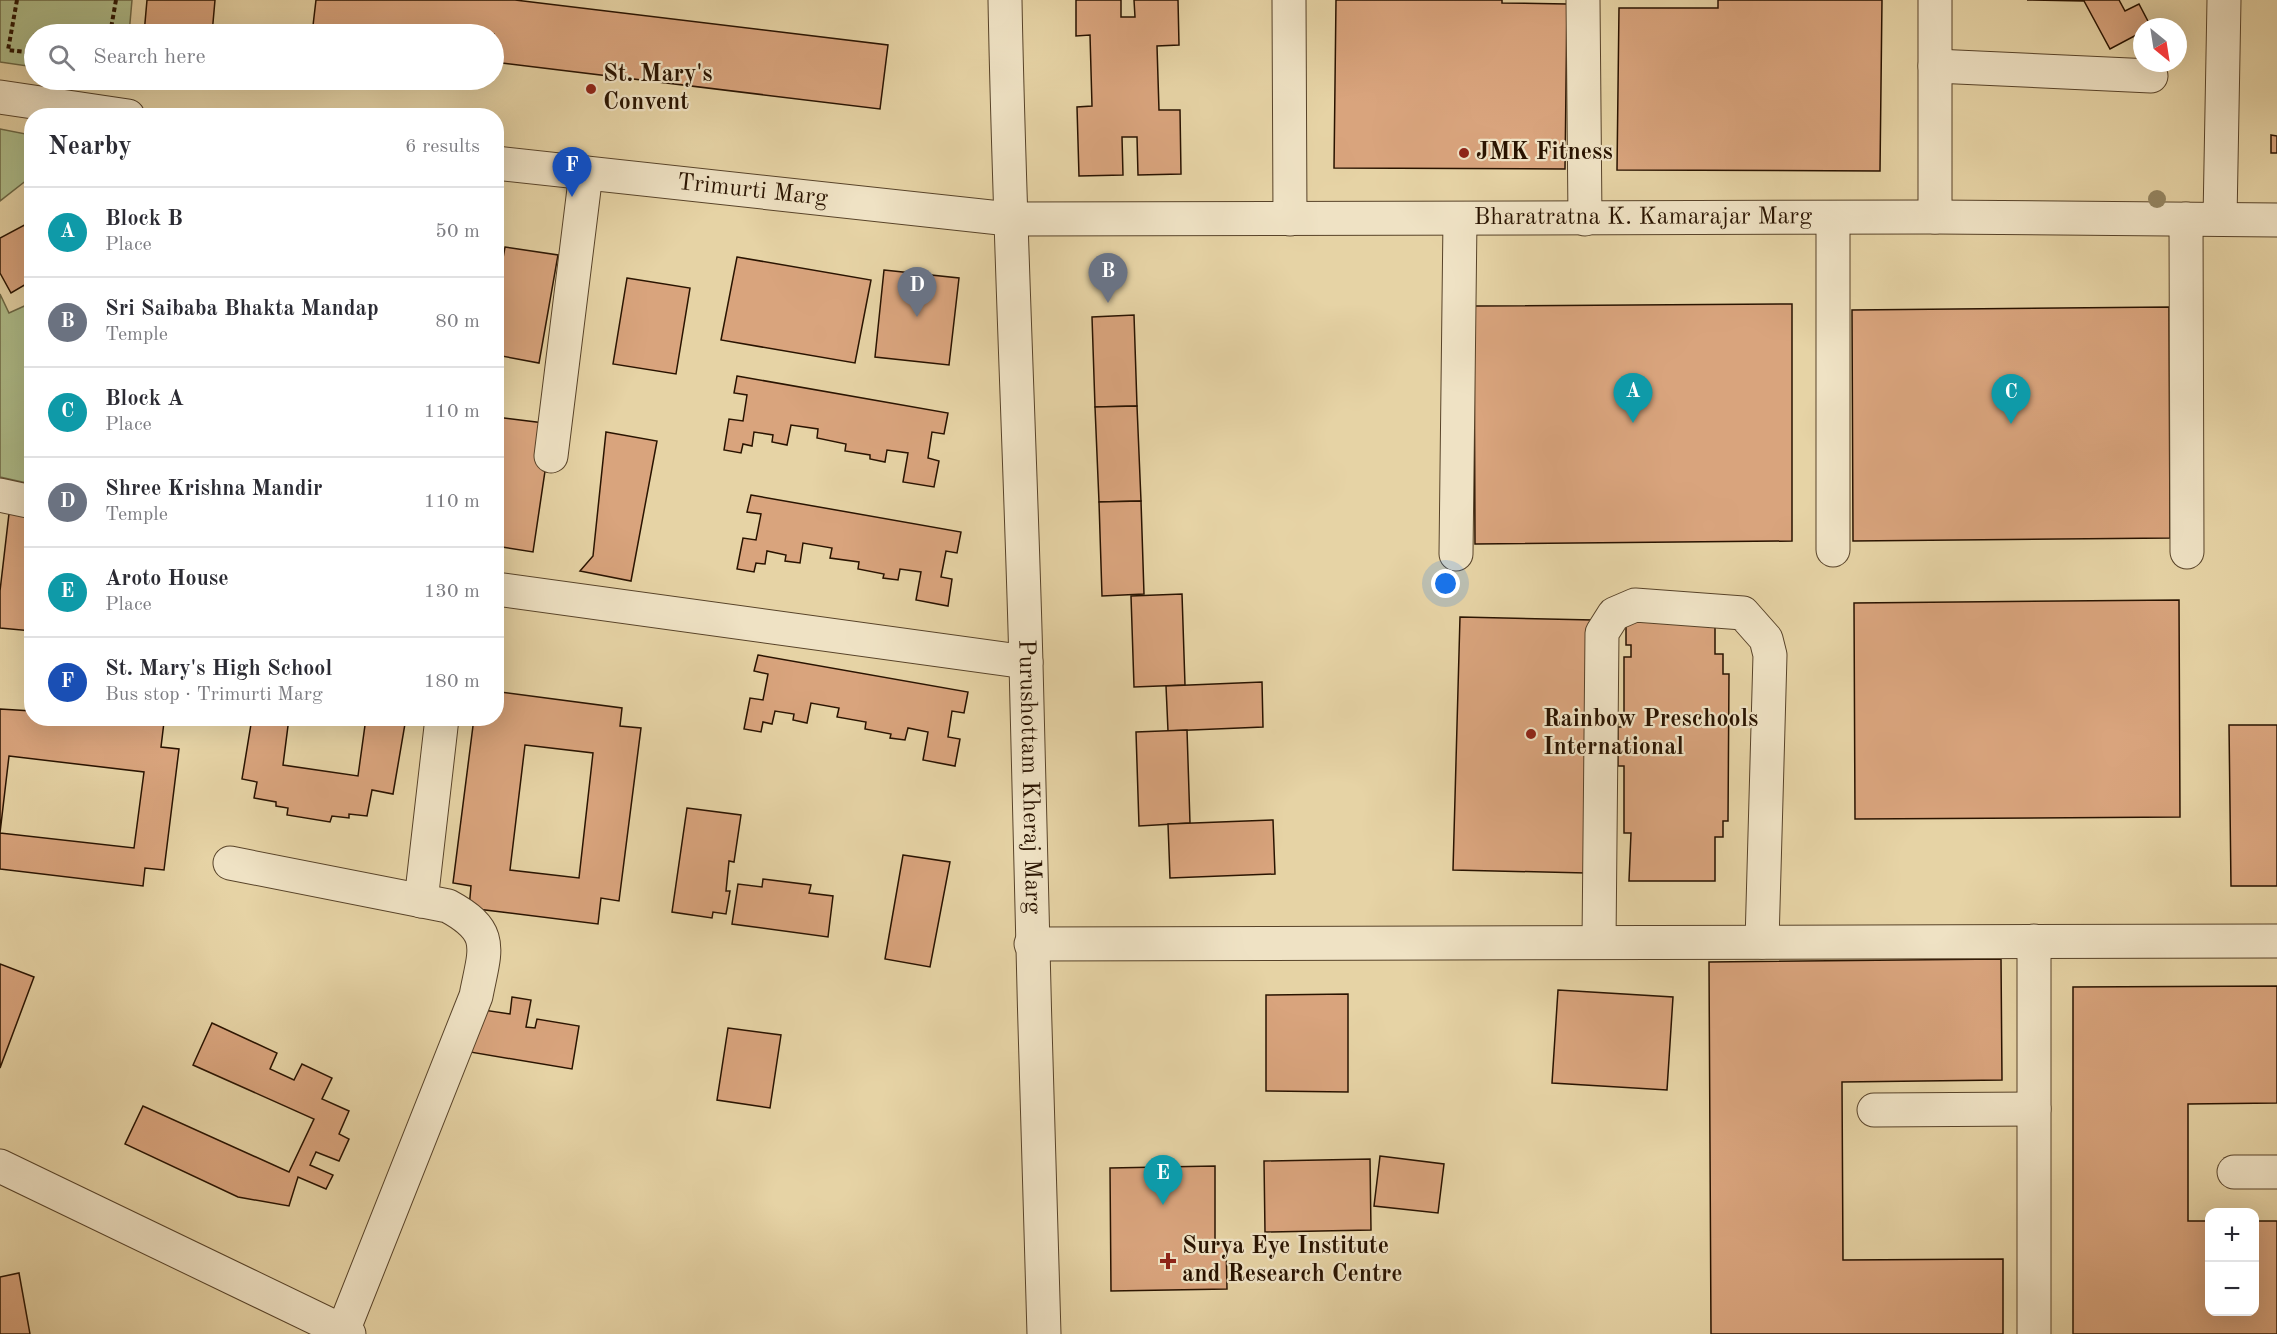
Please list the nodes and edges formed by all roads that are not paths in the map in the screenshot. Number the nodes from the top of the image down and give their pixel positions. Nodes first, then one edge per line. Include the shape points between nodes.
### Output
1 (1005, 0) edge
2 (1289, 0) edge
3 (1583, 0) edge
4 (1935, 0) edge
5 (2224, 0) edge
6 (1935, 66) junction
7 (2151, 76) dead end
8 (0, 97) edge
9 (74, 108) edge
10 (504, 164) edge
11 (586, 173) junction
12 (1935, 217) junction
13 (1833, 218) junction
14 (1009, 219) junction
15 (1290, 219) junction
16 (1460, 219) junction
17 (1585, 219) junction
18 (2186, 219) junction
19 (2220, 219) junction
20 (2277, 220) edge
21 (551, 456) dead end
22 (0, 495) edge
23 (24, 500) edge
24 (1833, 550) dead end
25 (2187, 552) dead end
26 (1456, 554) dead end
27 (504, 590) edge
28 (1026, 662) junction
29 (441, 726) edge
30 (230, 862) dead end
31 (421, 901) junction
32 (2034, 941) junction
33 (2277, 941) edge
34 (1599, 942) junction
35 (1762, 942) junction
36 (1031, 944) junction
37 (2034, 1108) junction
38 (1874, 1110) dead end
39 (0, 1166) edge
40 (2234, 1172) dead end
41 (2277, 1172) edge
42 (340, 1332) edge
43 (1044, 1334) edge
44 (2034, 1334) edge

1 - 14 street, Purushottam Kheraj Marg
2 - 15 street
3 - 17 street
4 - 6 street
5 - 19 street
6 - 7 street
6 - 12 street
8 - 9 street
10 - 11 street, Trimurti Marg
11 - 14 street, Trimurti Marg
11 - 21 street
12 - 13 street, Bharatratna K. Kamarajar Marg
12 - 18 street, Bharatratna K. Kamarajar Marg
13 - 17 street, Bharatratna K. Kamarajar Marg
13 - 24 street
14 - 15 street, Bharatratna K. Kamarajar Marg
14 - 28 street, Purushottam Kheraj Marg
15 - 16 street, Bharatratna K. Kamarajar Marg
16 - 17 street, Bharatratna K. Kamarajar Marg
16 - 26 street
18 - 19 street, Bharatratna K. Kamarajar Marg
18 - 25 street
19 - 20 street, Bharatratna K. Kamarajar Marg
22 - 23 street
27 - 28 street
28 - 36 street, Purushottam Kheraj Marg
29 - 31 street
30 - 31 street
31 - 42 street via 448,906 468,917 483,938 484,957 476,996
32 - 33 street
32 - 35 street
32 - 37 street
34 - 35 street
34 - 35 street via 1602,633 1614,614 1635,605 1743,613 1766,639 1770,654
34 - 36 street
36 - 43 street, Purushottam Kheraj Marg
37 - 38 street
37 - 44 street
39 - 42 street
40 - 41 street

